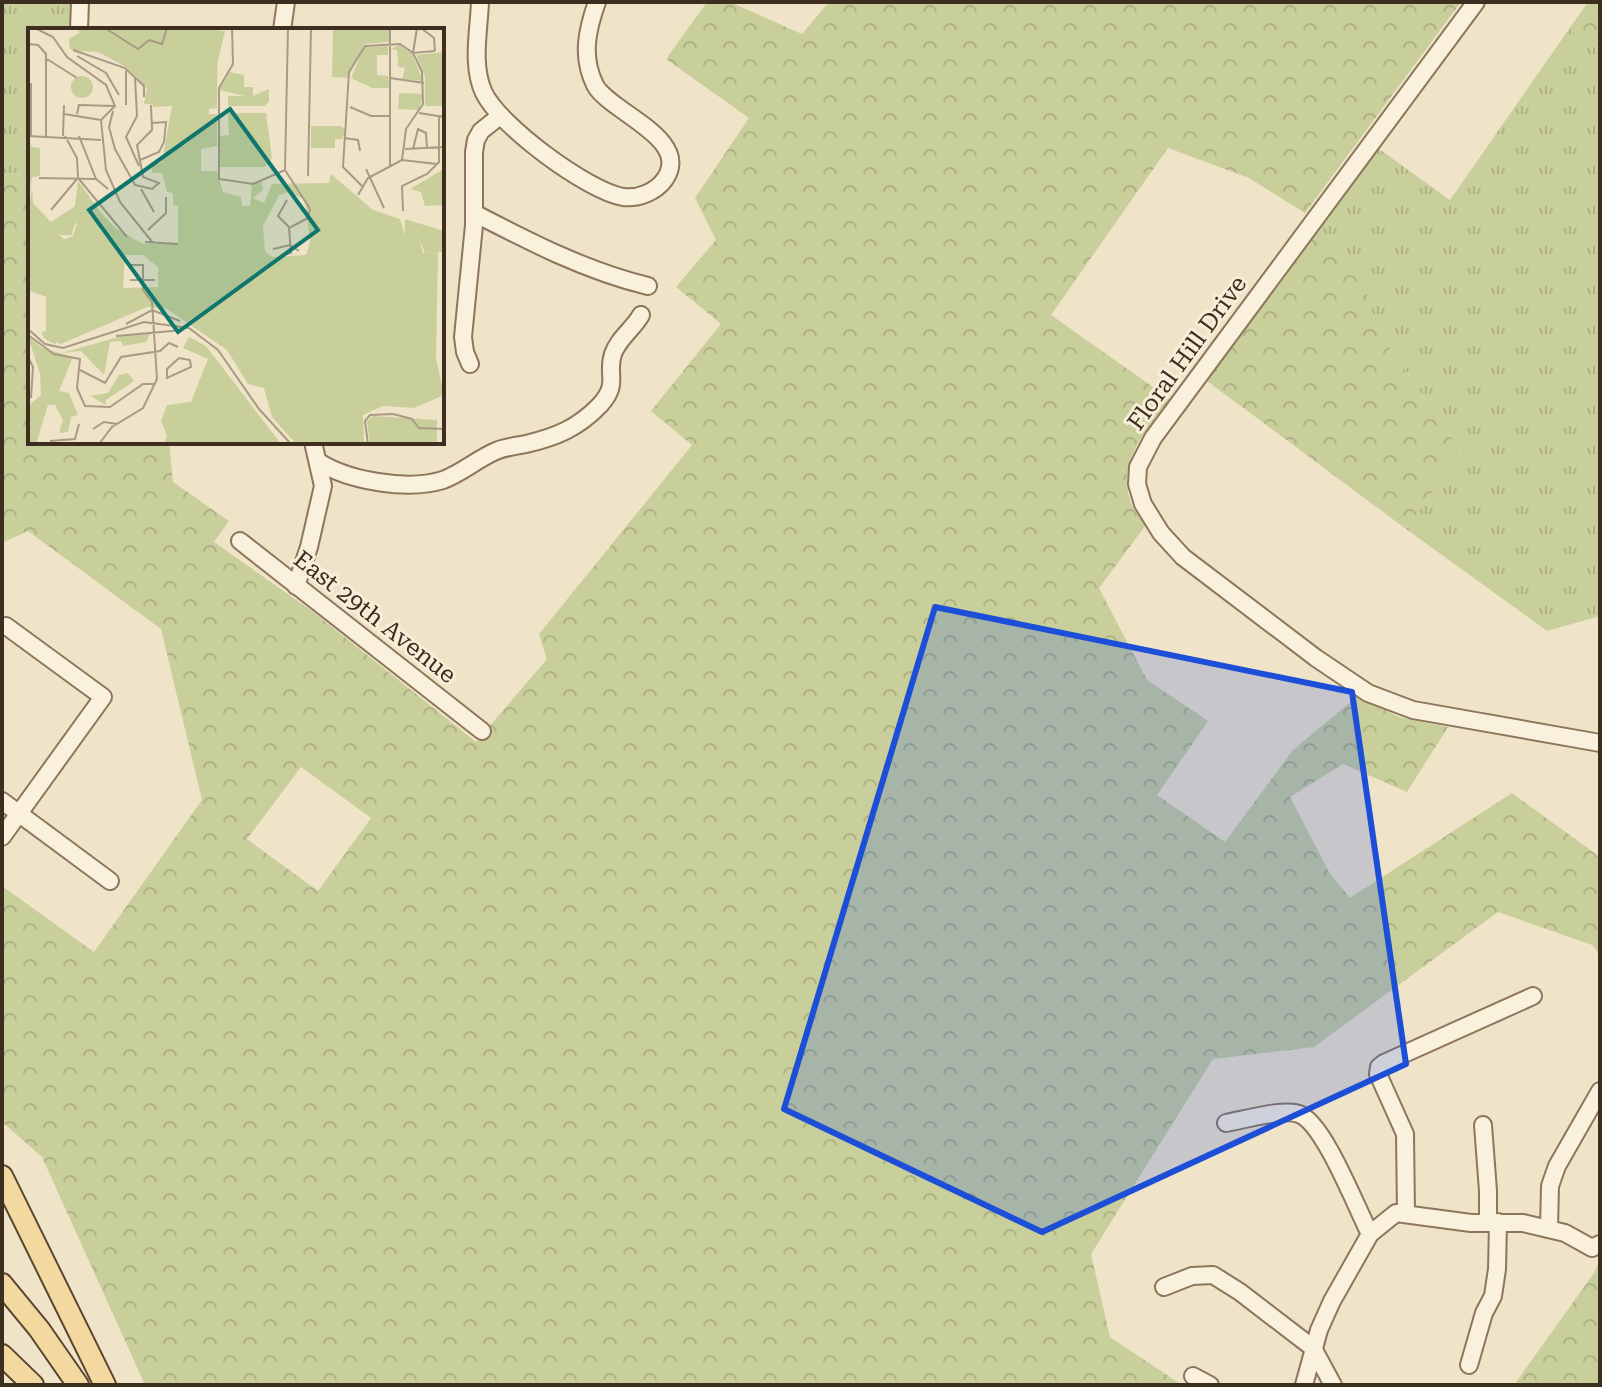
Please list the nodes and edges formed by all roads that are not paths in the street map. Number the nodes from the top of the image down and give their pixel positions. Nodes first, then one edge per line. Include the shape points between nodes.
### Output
1 (80, 2) edge
2 (286, 2) edge
3 (480, 2) edge
4 (1476, 2) edge
5 (591, 6) edge
6 (79, 28) edge
7 (282, 28) edge
8 (500, 116) junction
9 (474, 213) junction
10 (648, 286) dead end
11 (641, 315) dead end
12 (470, 364) dead end
13 (314, 444) edge
14 (319, 462) junction
15 (240, 541) dead end
16 (296, 586) junction
17 (6, 626) dead end
18 (482, 731) dead end
19 (1600, 743) edge
20 (2, 801) edge
21 (18, 813) junction
22 (2, 837) edge
23 (110, 881) dead end
24 (1533, 996) dead end
25 (1600, 1091) edge
26 (1226, 1123) dead end
27 (1483, 1125) dead end
28 (2, 1176) edge
29 (1406, 1213) junction
30 (1493, 1222) junction
31 (1549, 1229) junction
32 (1370, 1234) junction
33 (1596, 1246) edge
34 (2, 1284) edge
35 (1164, 1287) dead end
36 (1313, 1348) junction
37 (2, 1355) edge
38 (1469, 1365) dead end
39 (1193, 1376) dead end
40 (33, 1385) edge
41 (78, 1385) edge
42 (105, 1385) edge
43 (1210, 1385) edge
44 (1304, 1385) edge
45 (1333, 1385) edge

1 - 6 street
2 - 7 street
3 - 8 street via 479,79
4 - 19 street, Floral Hill Drive via 1153,438 1138,467 1138,493 1150,518 1183,557 1368,693 1413,710
5 - 8 street via 586,42 590,72 603,97 651,129 665,146 667,177 645,195 619,196 584,180
8 - 9 street via 476,140
9 - 10 street via 605,275
9 - 12 street via 463,337
11 - 14 street via 613,353 613,381 602,403 561,435 496,451 440,481 362,479
13 - 14 street
14 - 16 street via 319,513
15 - 16 street, East 29th Avenue
16 - 18 street, East 29th Avenue
17 - 21 street via 103,697
20 - 21 street
21 - 22 street
21 - 23 street
24 - 29 street via 1379,1067 1405,1134
25 - 31 street via 1557,1166 1550,1186
26 - 32 street via 1297,1113 1315,1124
27 - 30 street
28 - 42 main road
29 - 30 street
29 - 32 street via 1396,1213
30 - 31 street
30 - 38 street via 1493,1296
31 - 33 street
32 - 36 street via 1332,1301
34 - 41 main road
35 - 36 street via 1192,1276 1213,1275
36 - 44 street
36 - 45 street
37 - 40 main road
39 - 43 street

